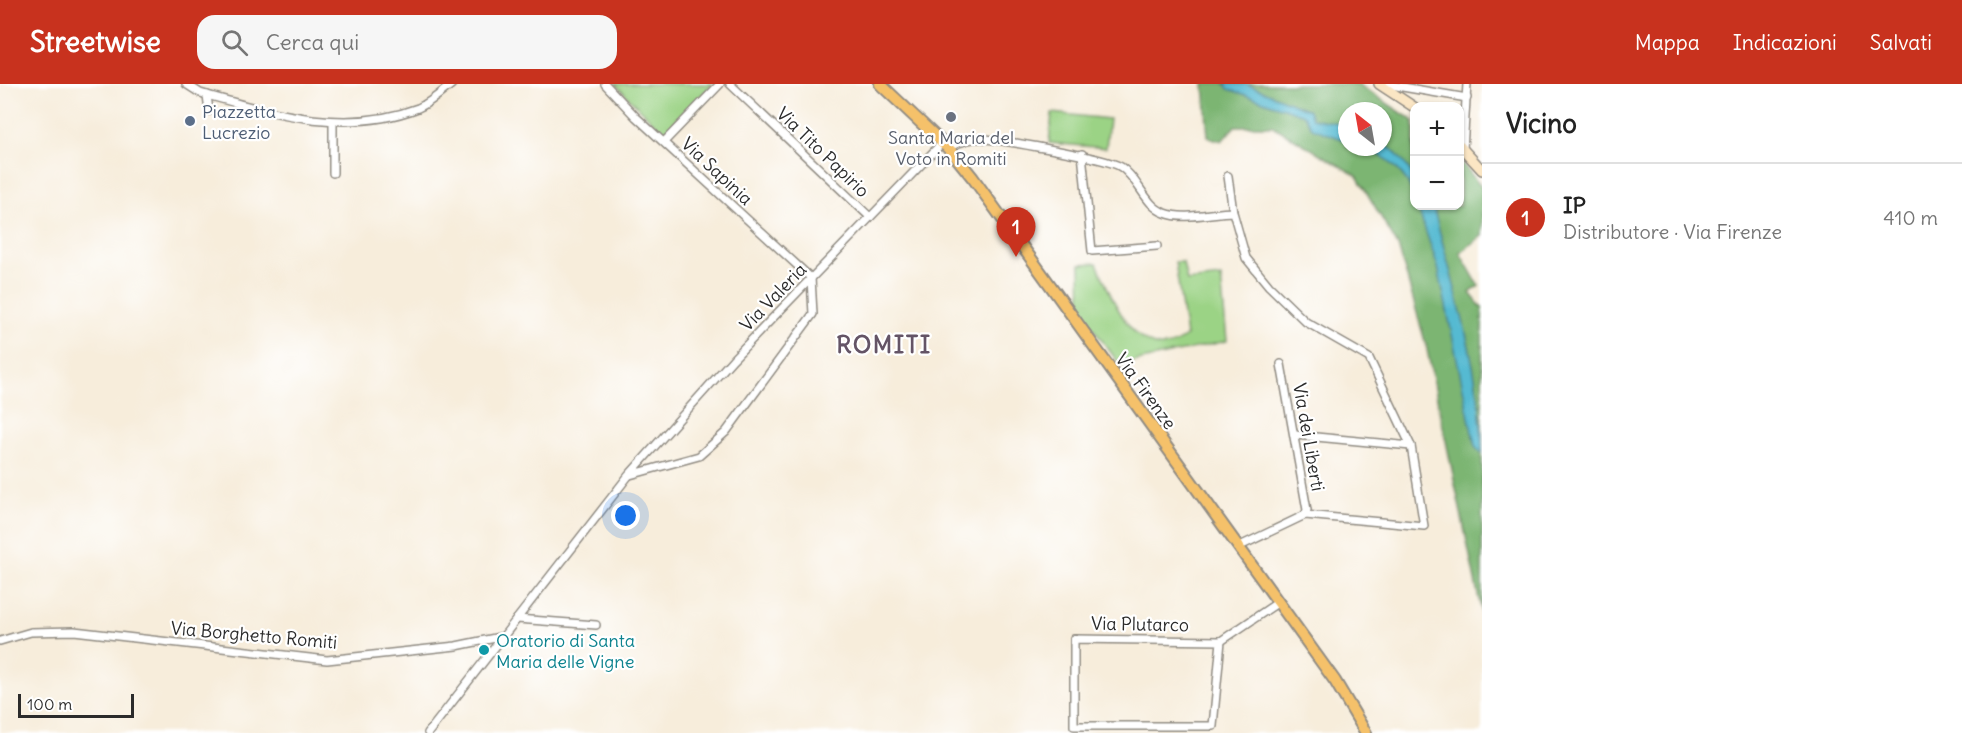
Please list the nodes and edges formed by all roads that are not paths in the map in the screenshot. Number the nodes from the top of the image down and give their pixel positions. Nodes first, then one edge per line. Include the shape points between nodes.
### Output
1 (186, 84) edge
2 (452, 84) edge
3 (605, 84) edge
4 (720, 84) edge
5 (730, 84) edge
6 (880, 84) edge
7 (1379, 84) edge
8 (1385, 84) edge
9 (1467, 84) edge
10 (207, 95) junction
11 (1467, 98) junction
12 (1410, 104) edge
13 (209, 111) dead end
14 (333, 122) junction
15 (1464, 127) edge
16 (664, 142) junction
17 (944, 145) junction
18 (1464, 149) edge
19 (1083, 154) junction
20 (1482, 170) edge
21 (333, 173) dead end
22 (1228, 176) dead end
23 (1233, 212) junction
24 (870, 218) junction
25 (1157, 246) dead end
26 (811, 278) junction
27 (1281, 364) dead end
28 (1295, 435) junction
29 (1411, 446) junction
30 (629, 475) junction
31 (1305, 515) junction
32 (1238, 546) junction
33 (1277, 603) junction
34 (517, 619) junction
35 (596, 626) dead end
36 (505, 636) junction
37 (1221, 640) junction
38 (0, 641) edge
39 (428, 733) edge
40 (1366, 733) edge

1 - 10 street
2 - 14 street via 420,107 346,123
3 - 16 street, Via Sapinia
4 - 16 street
5 - 24 street, Via Tito Papirio
6 - 17 main road, Via Firenze
7 - 12 main road
8 - 11 street
9 - 11 street
10 - 13 street
10 - 14 street via 297,118
11 - 15 street
14 - 21 street
16 - 26 street, Via Sapinia
17 - 19 street via 973,138
17 - 24 street, Via Valeria
17 - 32 main road, Via Firenze via 978,186
18 - 20 main road
19 - 23 street via 1119,166 1155,208 1166,214
19 - 25 street via 1092,251
22 - 23 street
23 - 29 street via 1246,258 1269,286 1306,322 1369,358
24 - 26 street, Via Valeria
26 - 30 street, Via Valeria
26 - 30 street via 813,314 726,432 699,456
27 - 28 street, Via dei Liberti
28 - 29 street
28 - 31 street, Via dei Liberti
29 - 31 street via 1424,526
30 - 34 street, Via Valeria
31 - 32 street
32 - 33 main road, Via Firenze
33 - 37 street
33 - 40 main road, Via Firenze via 1341,690
34 - 35 street
34 - 36 street, Via Valeria
36 - 38 street, Via Borghetto Romiti via 456,646 327,660 74,631 31,632
36 - 39 street, Via Valeria
37 - 37 street, Via Plutarco via 1074,639 1074,726 1213,726

